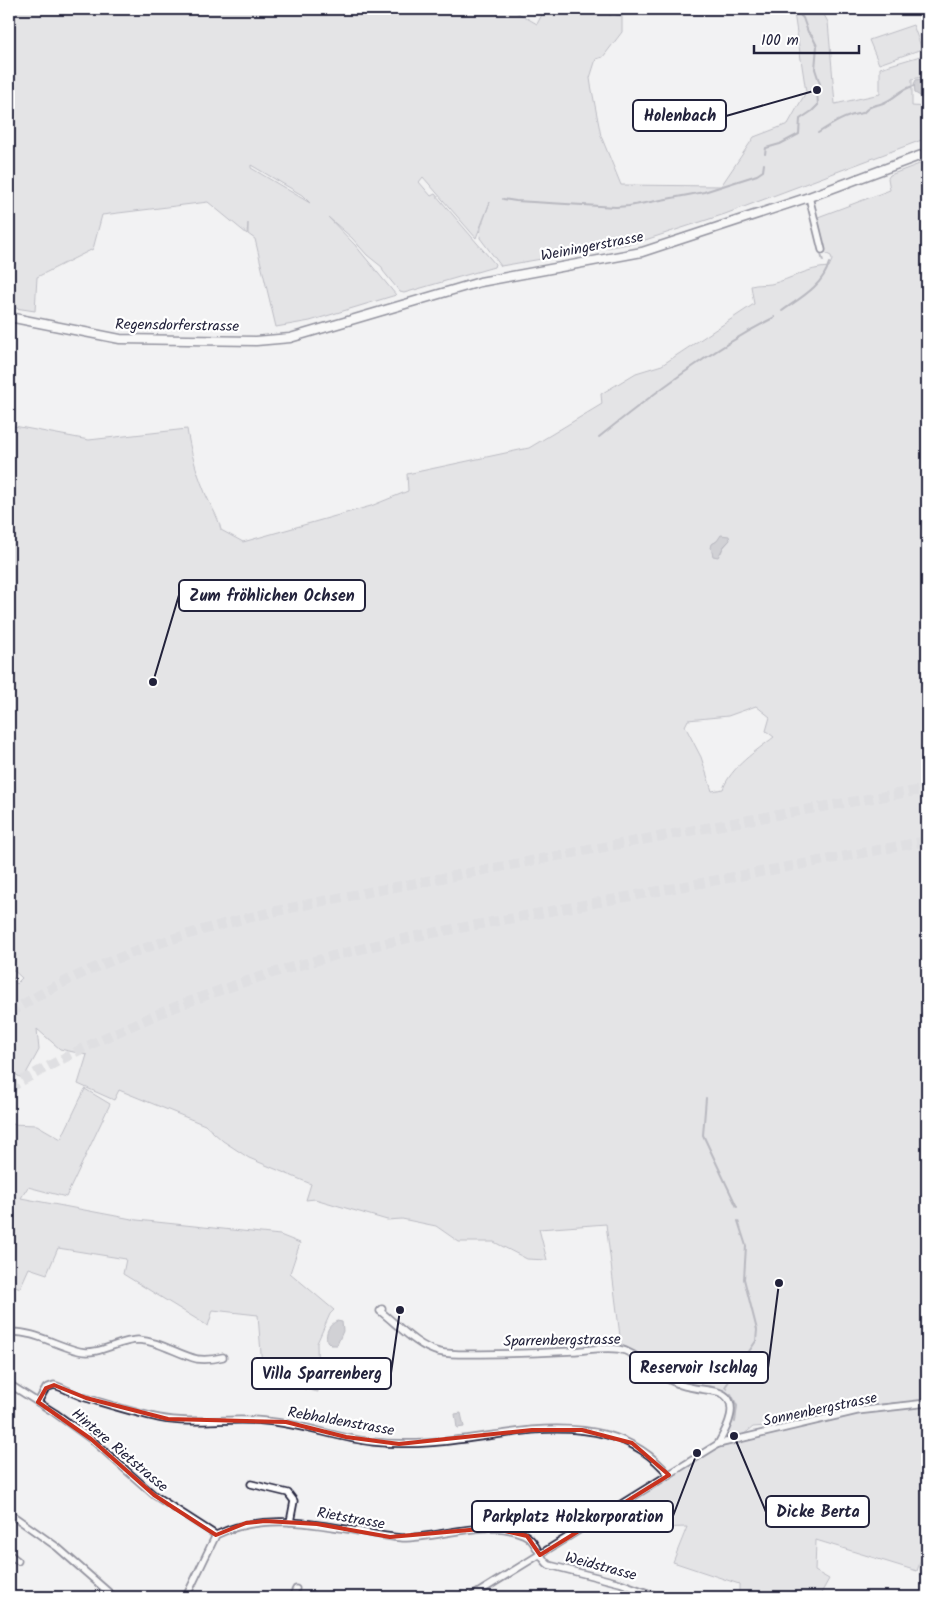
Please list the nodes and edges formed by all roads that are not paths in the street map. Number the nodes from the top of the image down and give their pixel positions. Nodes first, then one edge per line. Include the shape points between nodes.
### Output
1 (927, 153) edge
2 (809, 197) junction
3 (822, 250) dead end
4 (9, 317) edge
5 (256, 341) joint
6 (382, 1309) dead end
7 (9, 1332) edge
8 (223, 1357) dead end
9 (9, 1384) edge
10 (38, 1402) junction
11 (927, 1403) edge
12 (718, 1444) junction
13 (669, 1475) junction
14 (250, 1484) dead end
15 (9, 1513) edge
16 (290, 1522) junction
17 (216, 1535) junction
18 (9, 1554) edge
19 (540, 1555) junction
20 (18, 1561) dead end
21 (296, 1589) dead end
22 (114, 1597) edge
23 (186, 1597) edge
24 (292, 1597) edge
25 (471, 1597) edge
26 (659, 1597) edge

1 - 2 street, Weiningerstrasse
2 - 3 street
2 - 5 street, Weiningerstrasse via 642,252 480,282 296,337
4 - 5 street, Regensdorferstrasse via 120,339
6 - 12 street, Sparrenbergstrasse via 380,1312 424,1346 451,1354 627,1351 669,1379 727,1397 731,1407 730,1418
7 - 8 street via 30,1333 84,1352 140,1340 198,1359
9 - 10 street, Hintere Rietstrasse
10 - 13 street, Rebhaldenstrasse via 46,1388 54,1385 86,1398 168,1419 286,1422 363,1440 400,1444 424,1444 550,1428 582,1430 632,1443
10 - 17 street, Hintere Rietstrasse via 91,1440 154,1495
11 - 12 street, Sonnenbergstrasse via 857,1411
12 - 13 street
13 - 19 street
14 - 16 street via 288,1493 294,1501
15 - 22 street via 57,1548
16 - 17 street, Rietstrasse via 246,1524
16 - 19 street, Rietstrasse via 404,1538 484,1528 504,1530 527,1536
17 - 23 street
18 - 20 street
19 - 25 street
19 - 26 street, Weidstrasse via 549,1565 620,1583
21 - 24 street

